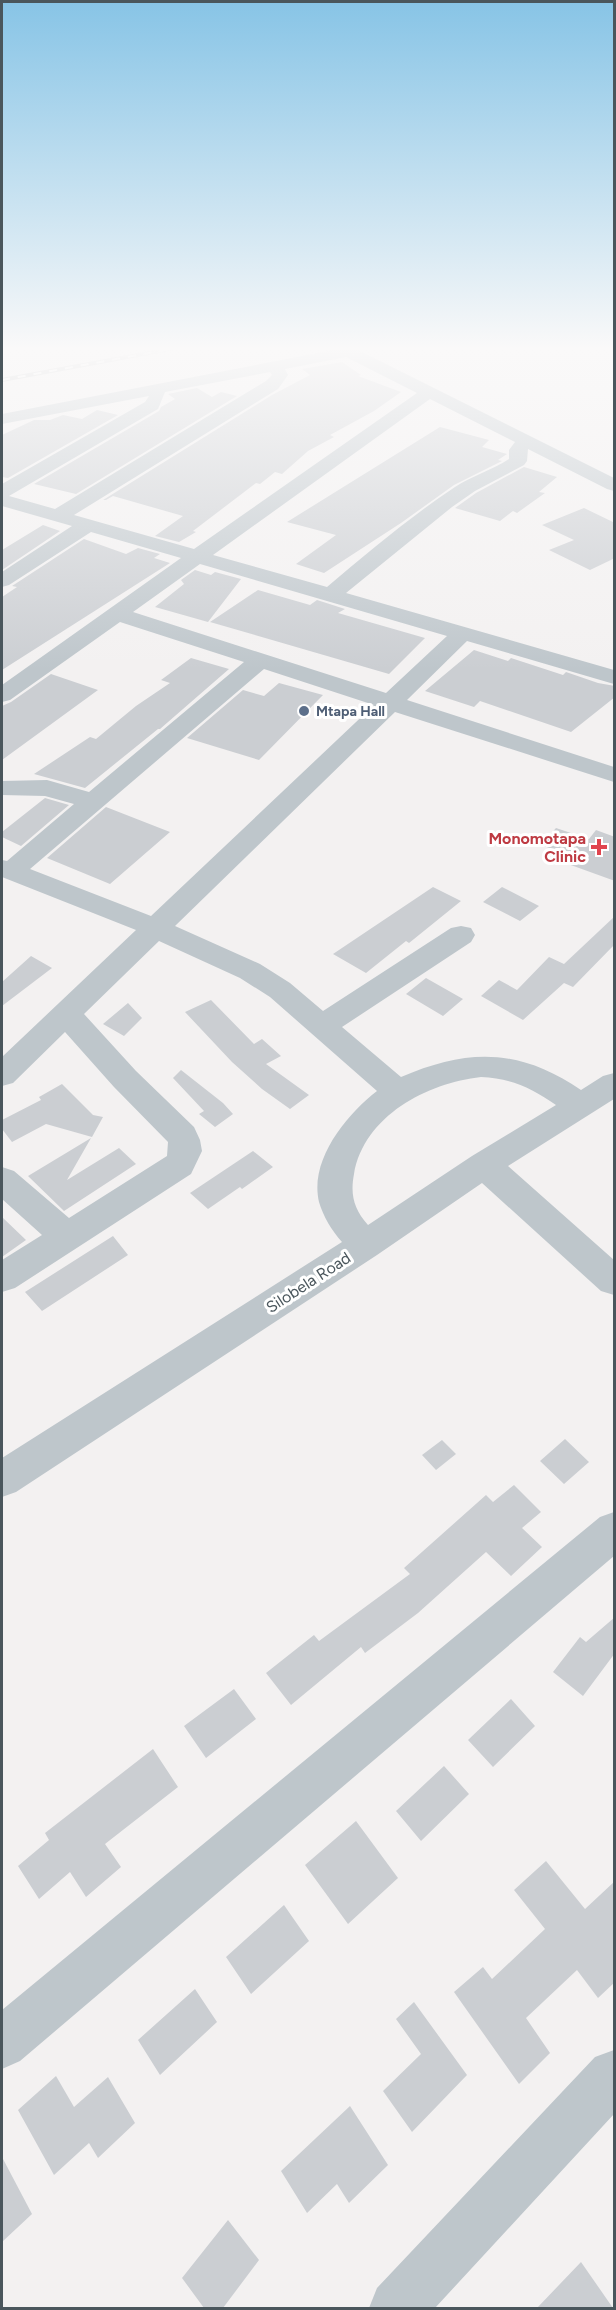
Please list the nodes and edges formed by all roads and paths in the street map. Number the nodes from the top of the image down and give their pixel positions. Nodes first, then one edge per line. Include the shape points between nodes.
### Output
1 (68, 454) edge
2 (160, 454) edge
3 (342, 454) edge
4 (518, 454) edge
5 (533, 454) edge
6 (553, 454) edge
7 (518, 461) junction
8 (615, 485) edge
9 (2, 492) edge
10 (2, 500) edge
11 (58, 516) junction
12 (88, 525) junction
13 (197, 556) junction
14 (2, 581) edge
15 (332, 594) junction
16 (115, 613) junction
17 (463, 633) junction
18 (261, 660) junction
19 (615, 677) edge
20 (2, 694) edge
21 (388, 702) junction
22 (615, 775) edge
23 (2, 788) edge
24 (94, 802) junction
25 (6, 870) edge
26 (154, 927) junction
27 (461, 935) dead end
28 (67, 1015) junction
29 (322, 1026) junction
30 (2, 1075) edge
31 (615, 1084) edge
32 (398, 1092) junction
33 (580, 1106) junction
34 (484, 1165) junction
35 (2, 1180) edge
36 (67, 1236) junction
37 (365, 1245) junction
38 (2, 1278) edge
39 (615, 1281) edge
40 (2, 1479) edge
41 (615, 1532) edge
42 (2, 2043) edge
43 (615, 2076) edge
44 (397, 2308) edge

1 - 9 street
2 - 11 street
3 - 13 street
4 - 7 street
5 - 7 street
6 - 8 street
7 - 15 street via 450,499
10 - 11 street
11 - 12 street
12 - 13 street
12 - 14 street
13 - 15 street
13 - 16 street
15 - 17 street
16 - 18 street
16 - 20 street
17 - 19 street
17 - 21 street
18 - 21 street
18 - 24 street
21 - 22 street
21 - 26 street
23 - 24 street via 47,788
24 - 25 street
25 - 26 street
26 - 28 street
26 - 29 street via 250,971 280,990
27 - 29 street
28 - 30 street
28 - 36 street via 187,1145 179,1165
29 - 32 street
31 - 33 street, Silobela Road
32 - 33 street via 455,1069 492,1067 529,1074 555,1086
32 - 37 street via 359,1125 342,1150 336,1175 336,1202 347,1225
33 - 34 street, Silobela Road
34 - 37 street, Silobela Road
34 - 39 street
35 - 36 street
36 - 38 street
37 - 40 street, Silobela Road
41 - 42 street
43 - 44 street

